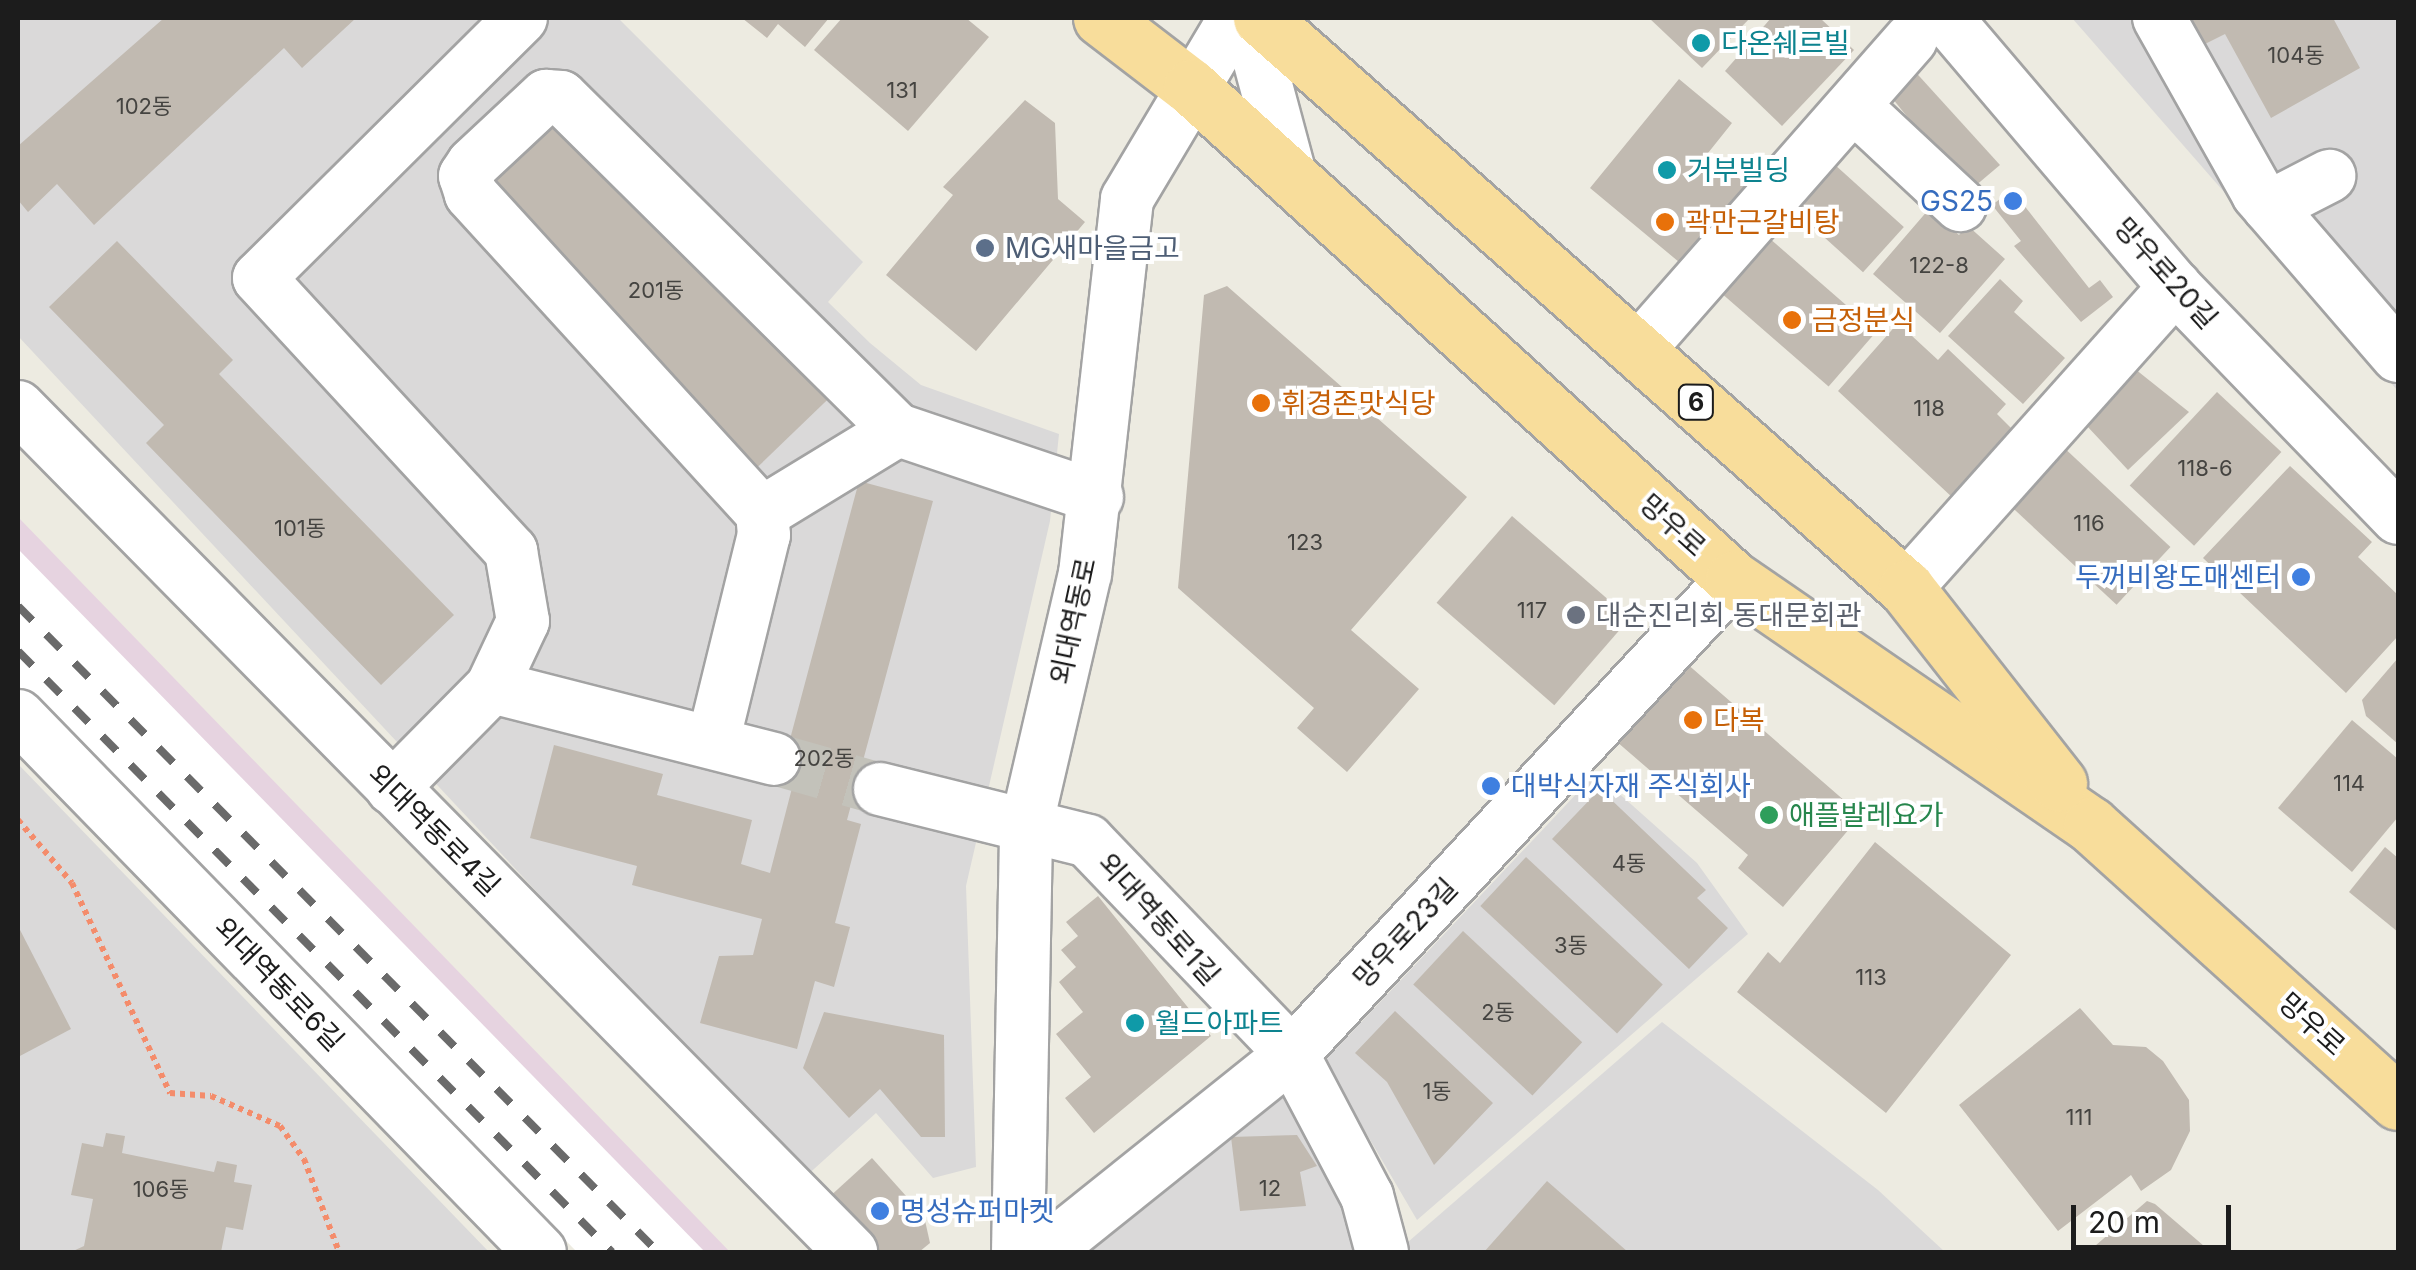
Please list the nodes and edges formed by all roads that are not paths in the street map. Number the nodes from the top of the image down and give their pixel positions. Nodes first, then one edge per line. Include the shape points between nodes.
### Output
1 (521, 18) edge
2 (1100, 18) edge
3 (1234, 18) edge
4 (1248, 18) edge
5 (1261, 18) edge
6 (2160, 18) edge
7 (1928, 28) edge
8 (1191, 88) junction
9 (1855, 107) junction
10 (2329, 176) dead end
11 (1291, 179) junction
12 (1960, 205) dead end
13 (2269, 207) junction
14 (2175, 287) junction
15 (1638, 350) junction
16 (2398, 356) edge
17 (18, 407) edge
18 (898, 430) junction
19 (1097, 496) junction
20 (762, 513) junction
21 (2398, 518) edge
22 (1733, 579) junction
23 (1906, 588) junction
24 (492, 686) junction
25 (18, 716) edge
26 (713, 742) junction
27 (774, 759) tunnel mouth
28 (392, 788) junction
29 (880, 789) tunnel mouth
30 (2091, 824) junction
31 (1026, 828) junction
32 (1292, 1054) junction
33 (2398, 1102) edge
34 (540, 1252) edge
35 (850, 1252) edge
36 (1018, 1252) edge
37 (1045, 1252) edge
38 (1382, 1252) edge

1 - 24 street via 259,278 510,551 523,621
2 - 8 main road, 망우로 / 6
3 - 8 street, 외대역동로
4 - 11 street
5 - 15 main road, 망우로 / 6
6 - 13 street
7 - 9 street
7 - 14 street, 망우로20길
8 - 11 main road, 망우로 / 6
8 - 19 street, 외대역동로 via 1126,199
9 - 12 street
9 - 15 street
10 - 13 street
11 - 22 main road, 망우로 / 6
13 - 16 street
14 - 21 street, 망우로20길
14 - 23 street
15 - 23 main road, 망우로 / 6
17 - 28 street, 외대역동로4길
18 - 19 street
18 - 20 street
18 - 20 street via 560,96 546,96 473,164 465,176 471,194
19 - 31 street, 외대역동로
20 - 26 street via 764,534
22 - 30 main road, 망우로 / 6
22 - 32 street, 망우로23길
23 - 30 main road, 망우로 / 6
24 - 26 street
24 - 28 street
25 - 34 street, 외대역동로6길
26 - 27 street
28 - 35 street, 외대역동로4길
29 - 31 street, 외대역동로1길
30 - 33 main road, 망우로 / 6
31 - 32 street, 외대역동로1길 via 1088,841
31 - 36 street, 외대역동로
32 - 37 street, 망우로23길
32 - 38 street, 외대역동로1길 via 1366,1196

